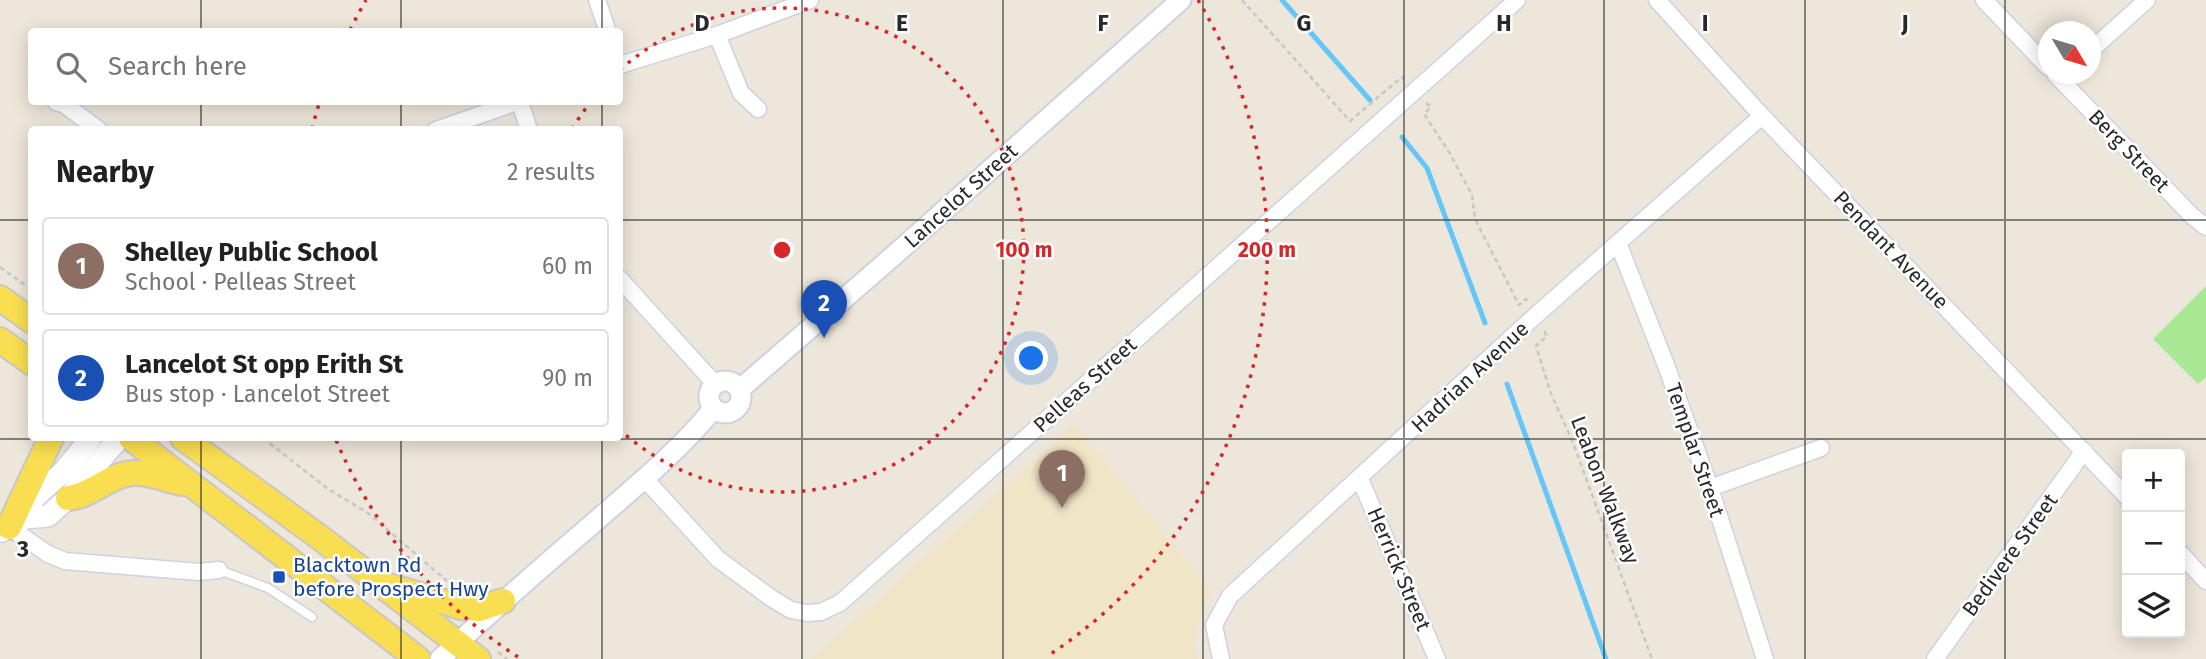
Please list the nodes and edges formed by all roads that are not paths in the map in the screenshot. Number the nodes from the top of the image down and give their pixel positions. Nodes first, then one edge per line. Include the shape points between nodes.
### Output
1 (597, 0) edge
2 (810, 0) edge
3 (1181, 0) edge
4 (1517, 0) edge
5 (1657, 0) edge
6 (1984, 0) edge
7 (2147, 0) edge
8 (607, 28) edge
9 (717, 35) junction
10 (2101, 42) edge
11 (2038, 54) edge
12 (623, 63) edge
13 (2067, 84) edge
14 (65, 105) edge
15 (510, 105) edge
16 (520, 105) edge
17 (758, 109) dead end
18 (1762, 116) junction
19 (94, 126) edge
20 (448, 126) edge
21 (528, 126) edge
22 (2206, 227) edge
23 (1618, 243) junction
24 (623, 282) edge
25 (0, 298) edge
26 (28, 318) edge
27 (0, 340) edge
28 (28, 360) edge
29 (715, 384) junction
30 (739, 390) junction
31 (713, 409) junction
32 (50, 441) edge
33 (89, 441) edge
34 (116, 441) edge
35 (135, 441) edge
36 (187, 441) edge
37 (1821, 448) dead end
38 (2084, 451) junction
39 (644, 478) junction
40 (1360, 479) junction
41 (193, 485) junction
42 (1710, 488) junction
43 (2122, 492) edge
44 (68, 498) junction
45 (11, 526) edge
46 (2185, 558) edge
47 (219, 570) joint
48 (2206, 581) edge
49 (378, 583) junction
50 (503, 601) junction
51 (312, 617) dead end
52 (449, 651) edge
53 (418, 659) edge
54 (478, 659) edge
55 (1221, 659) edge
56 (1437, 659) edge
57 (1765, 659) edge
58 (1935, 659) edge

1 - 8 street
2 - 9 street
3 - 30 street, Lancelot Street
4 - 39 street, Pelleas Street via 832,608 791,610 771,598 718,559
5 - 18 street, Pendant Avenue
6 - 11 street, Berg Street
7 - 10 street
9 - 12 street
9 - 17 street via 741,93
13 - 22 street, Berg Street
14 - 19 street
15 - 20 street
16 - 21 street
18 - 23 street, Hadrian Avenue
18 - 38 street, Pendant Avenue
23 - 40 street, Hadrian Avenue
23 - 42 street, Templar Street
24 - 29 street
25 - 26 main road
27 - 28 main road
29 - 30 street via 725,381
29 - 31 street via 709,393
30 - 31 street via 736,409 725,413
31 - 39 street
32 - 45 main road
33 - 45 main road
34 - 44 main road
35 - 41 main road
36 - 49 main road
37 - 42 street
38 - 43 street, Pendant Avenue
38 - 58 street, Bedivere Street
39 - 50 street
40 - 55 street, Hadrian Avenue via 1230,596 1214,625
40 - 56 street, Herrick Street
41 - 44 main road via 136,472
41 - 53 main road
42 - 57 street, Templar Street
44 - 45 main road via 48,516
45 - 47 street via 65,561
46 - 48 street
47 - 51 lane via 268,588
49 - 50 main road via 461,607 479,609
49 - 52 main road
50 - 52 street
52 - 54 main road

